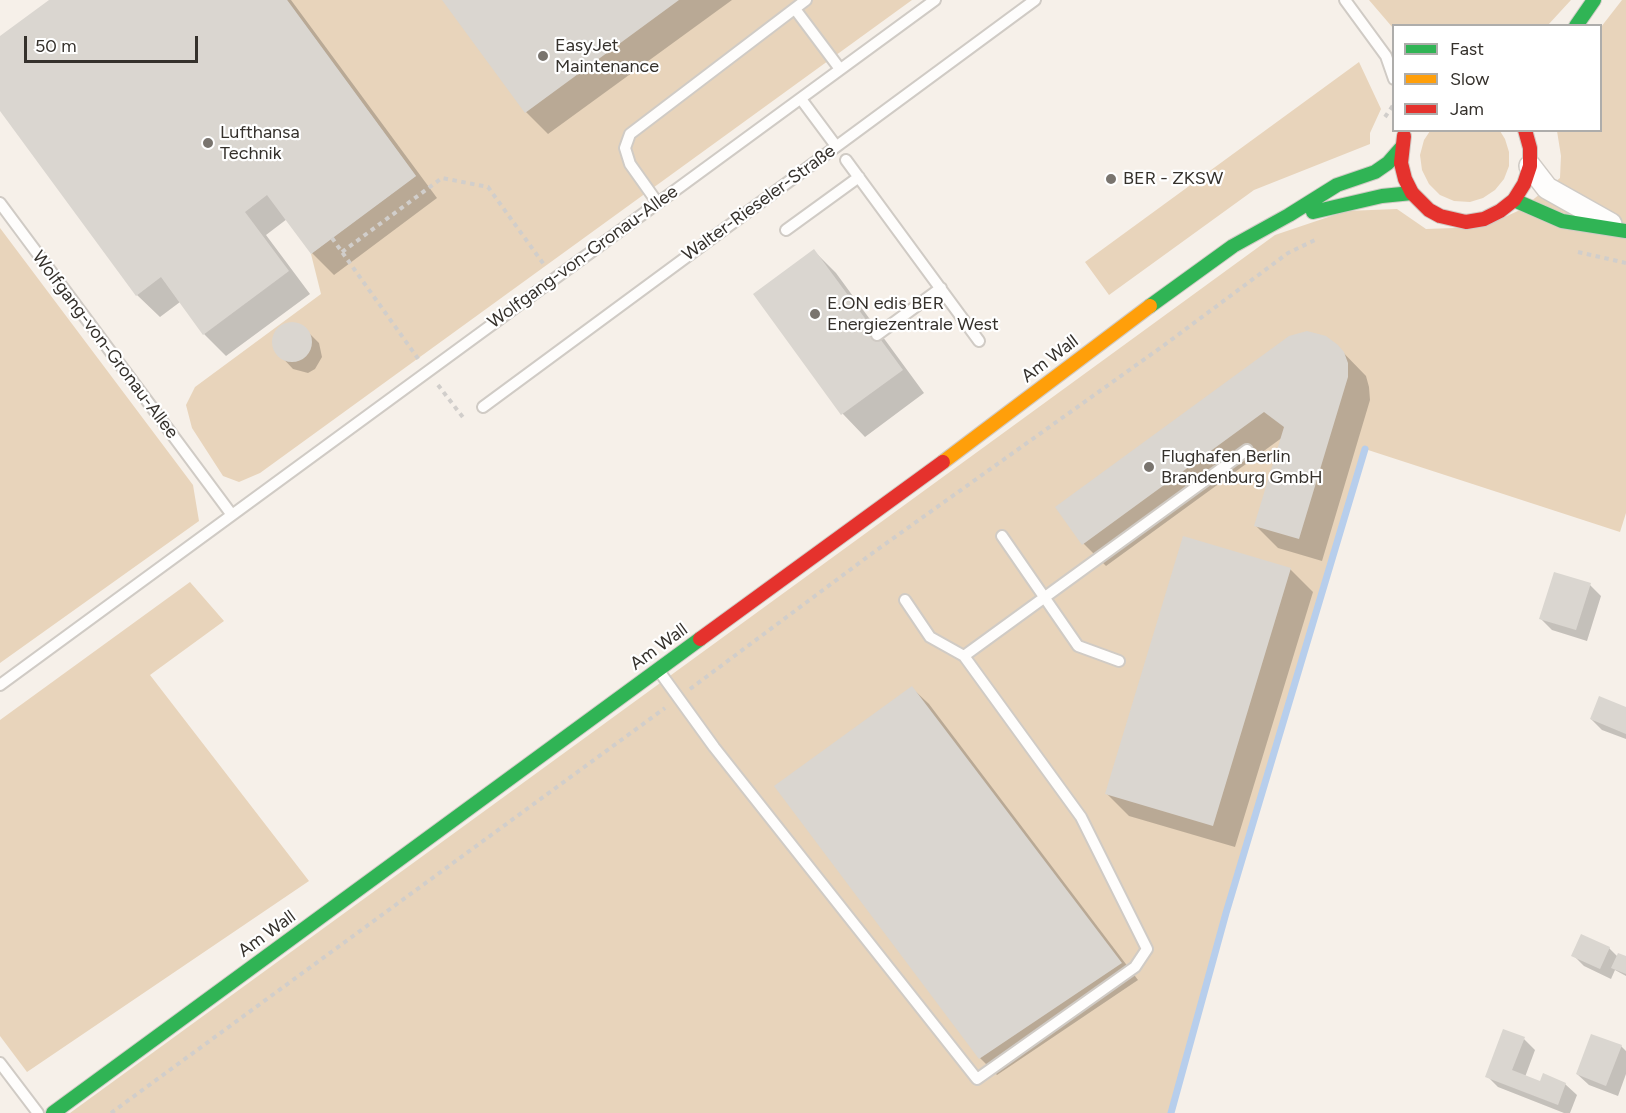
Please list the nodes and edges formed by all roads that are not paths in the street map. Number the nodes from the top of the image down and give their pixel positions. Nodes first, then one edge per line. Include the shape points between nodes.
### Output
1 (806, 0) edge
2 (935, 0) edge
3 (1035, 0) edge
4 (1345, 0) edge
5 (1594, 0) edge
6 (795, 9) junction
7 (1577, 24) edge
8 (1390, 59) edge
9 (840, 69) junction
10 (801, 99) junction
11 (1406, 132) edge
12 (1526, 132) edge
13 (836, 146) junction
14 (1402, 147) junction
15 (846, 160) dead end
16 (1530, 166) junction
17 (859, 177) junction
18 (1412, 193) junction
19 (1514, 200) junction
20 (657, 202) junction
21 (0, 203) edge
22 (1289, 215) junction
23 (786, 230) dead end
24 (1624, 231) edge
25 (941, 288) junction
26 (877, 335) dead end
27 (979, 341) dead end
28 (483, 407) dead end
29 (1247, 450) dead end
30 (232, 515) junction
31 (1002, 536) dead end
32 (1044, 598) junction
33 (905, 600) dead end
34 (964, 656) junction
35 (1119, 661) dead end
36 (658, 670) junction
37 (0, 685) edge
38 (1, 1065) edge
39 (38, 1113) edge
40 (53, 1113) edge

1 - 6 lane
2 - 9 lane, Wolfgang-von-Gronau-Allee
3 - 13 lane, Walter-Rieseler-Straße
4 - 8 lane
5 - 7 street
6 - 9 lane
6 - 20 lane via 630,134 625,148 630,164
9 - 10 lane, Wolfgang-von-Gronau-Allee
10 - 13 lane
10 - 20 lane, Wolfgang-von-Gronau-Allee
11 - 14 street
12 - 16 street
13 - 28 lane, Walter-Rieseler-Straße
14 - 18 street via 1401,163
14 - 22 street, Am Wall via 1375,172 1337,185
15 - 17 lane
16 - 19 street
16 - 24 street via 1547,188
17 - 23 lane
17 - 25 lane
18 - 19 street via 1440,216 1466,222 1500,212
18 - 22 street, Am Wall via 1382,195
19 - 24 street via 1562,221
20 - 30 lane, Wolfgang-von-Gronau-Allee
21 - 30 lane, Wolfgang-von-Gronau-Allee
22 - 36 street, Am Wall via 1233,246 1183,281
25 - 26 lane
25 - 27 lane
29 - 32 lane
30 - 37 lane, Wolfgang-von-Gronau-Allee
31 - 32 lane
32 - 34 lane
32 - 35 lane via 1078,646
33 - 34 lane via 930,637
34 - 36 lane via 1082,817 1147,949 1135,967 977,1079 714,747
36 - 40 street, Am Wall
38 - 39 lane

